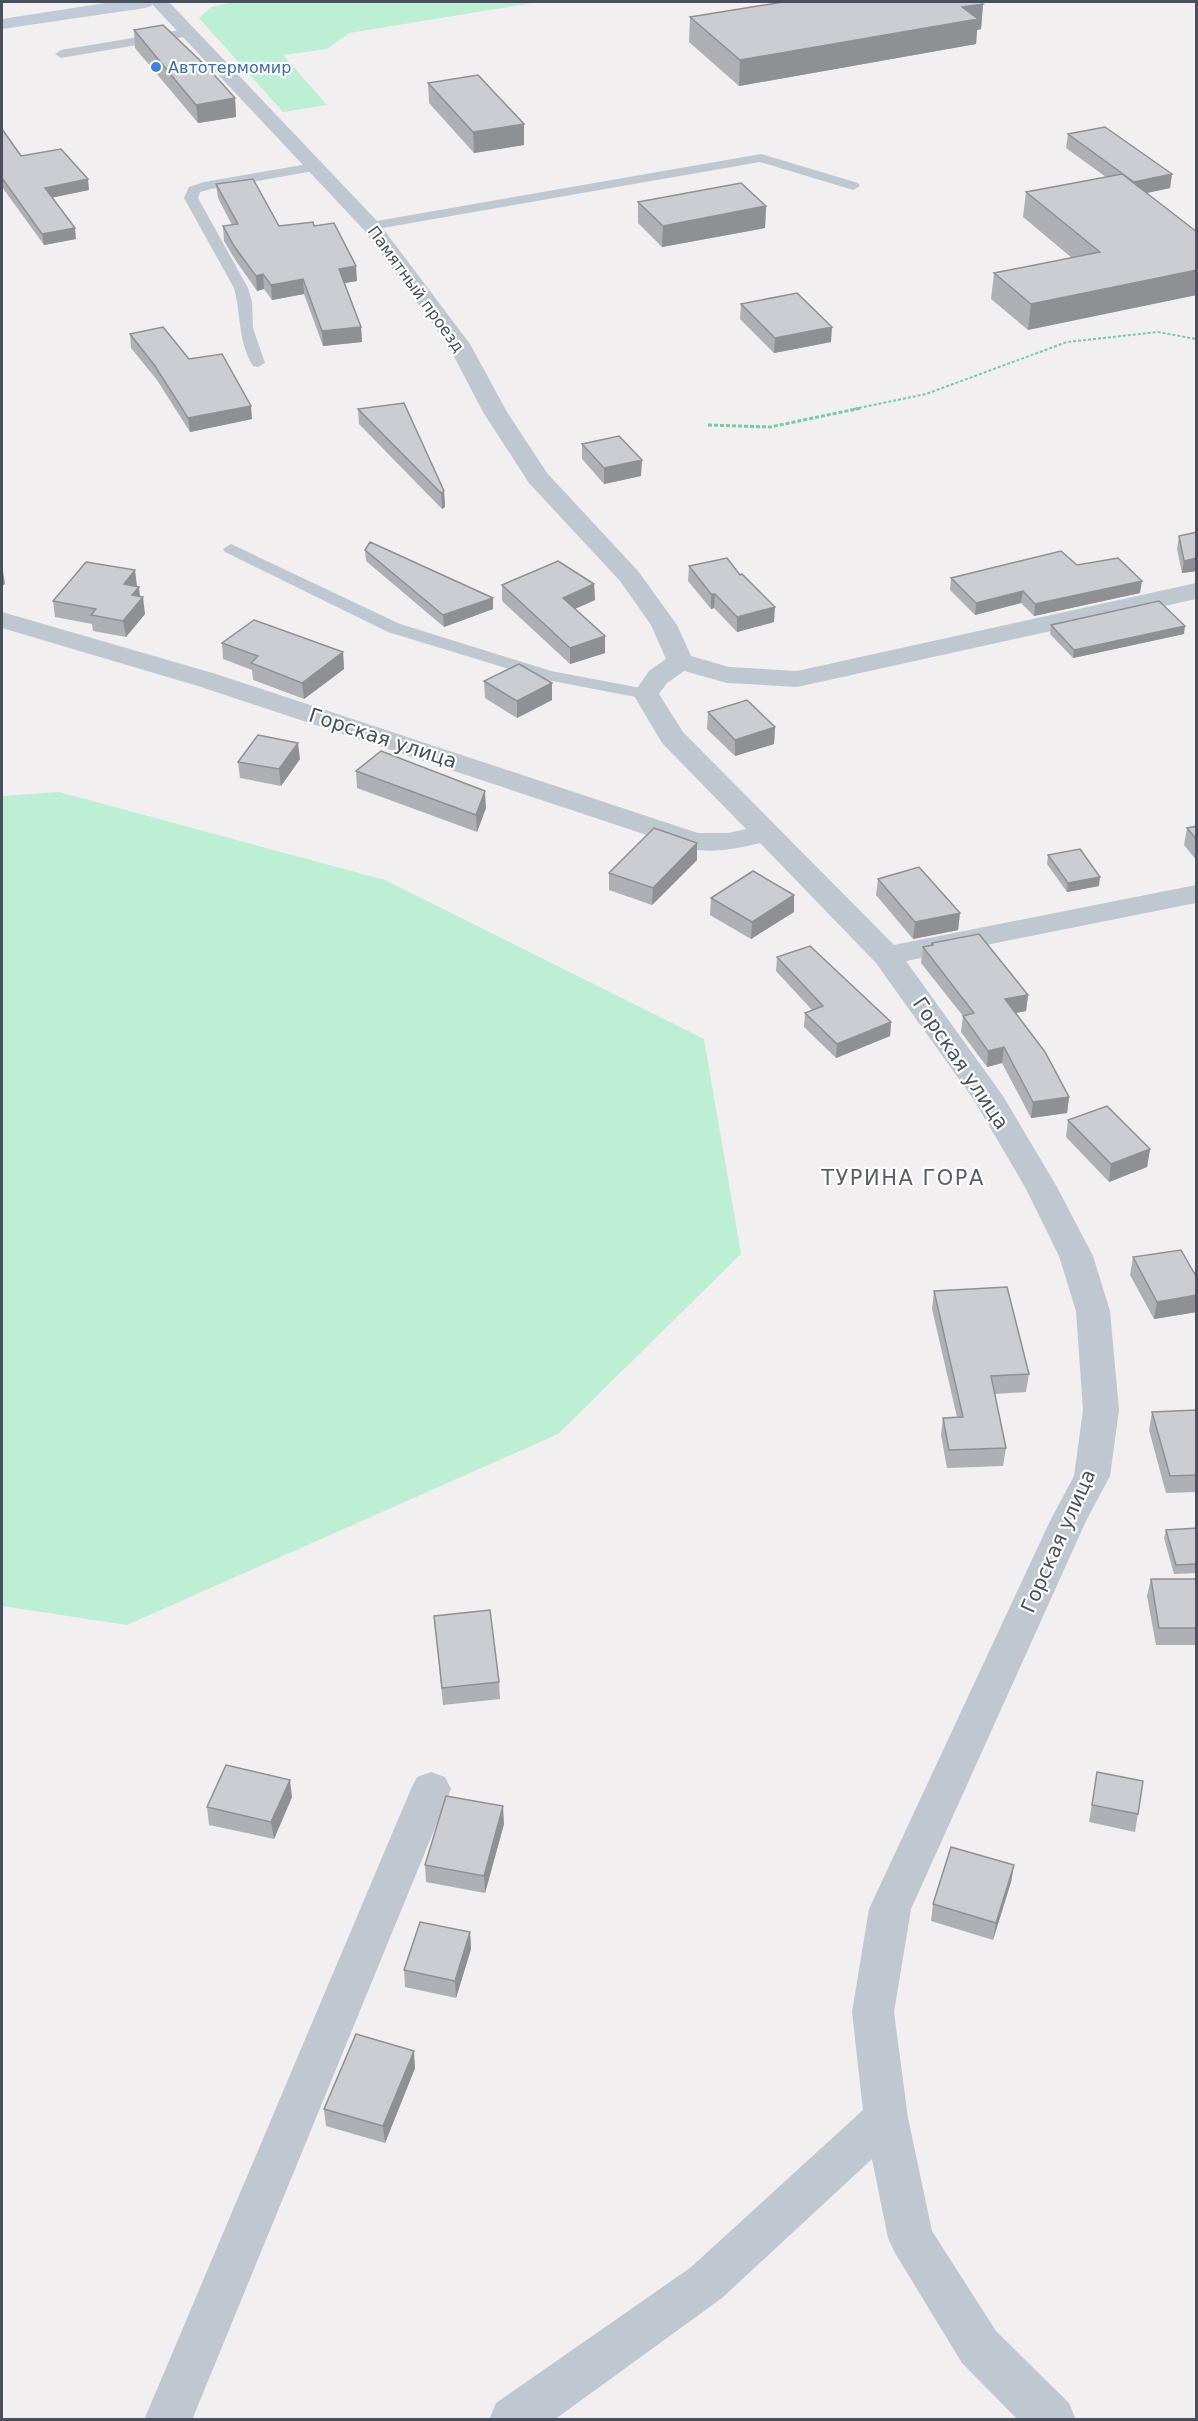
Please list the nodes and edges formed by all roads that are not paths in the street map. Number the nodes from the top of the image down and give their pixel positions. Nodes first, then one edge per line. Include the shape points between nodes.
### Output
1 (145, 2) edge
2 (159, 2) edge
3 (2, 24) edge
4 (186, 33) junction
5 (61, 54) dead end
6 (314, 167) junction
7 (853, 186) dead end
8 (371, 226) junction
9 (258, 363) dead end
10 (231, 549) dead end
11 (1197, 591) edge
12 (2, 620) edge
13 (680, 661) junction
14 (646, 694) junction
15 (765, 833) junction
16 (1197, 894) edge
17 (887, 957) junction
18 (430, 1789) dead end
19 (886, 2118) junction
20 (168, 2420) edge
21 (513, 2420) edge
22 (1052, 2420) edge

1 - 3 main road
2 - 4 street, Памятный проезд
4 - 5 lane
4 - 6 street, Памятный проезд
6 - 8 street, Памятный проезд
6 - 9 lane via 209,186 194,190 191,198 241,288 246,328
7 - 8 lane via 761,158
8 - 13 street, Памятный проезд via 459,344 495,412 538,478 630,576 664,626
10 - 14 lane via 394,628 548,675
11 - 13 street via 797,679 727,675
12 - 15 street, Горская улица via 207,680 696,842 728,842
13 - 14 street via 658,677
14 - 15 street, Горская улица via 672,737
15 - 17 street, Горская улица
16 - 17 street
17 - 19 street, Горская улица via 987,1096 1076,1256 1093,1311 1101,1410 1092,1476 890,1909 873,2012
18 - 20 street
19 - 21 street via 706,2283
19 - 22 street, Горская улица via 910,2238 979,2347

